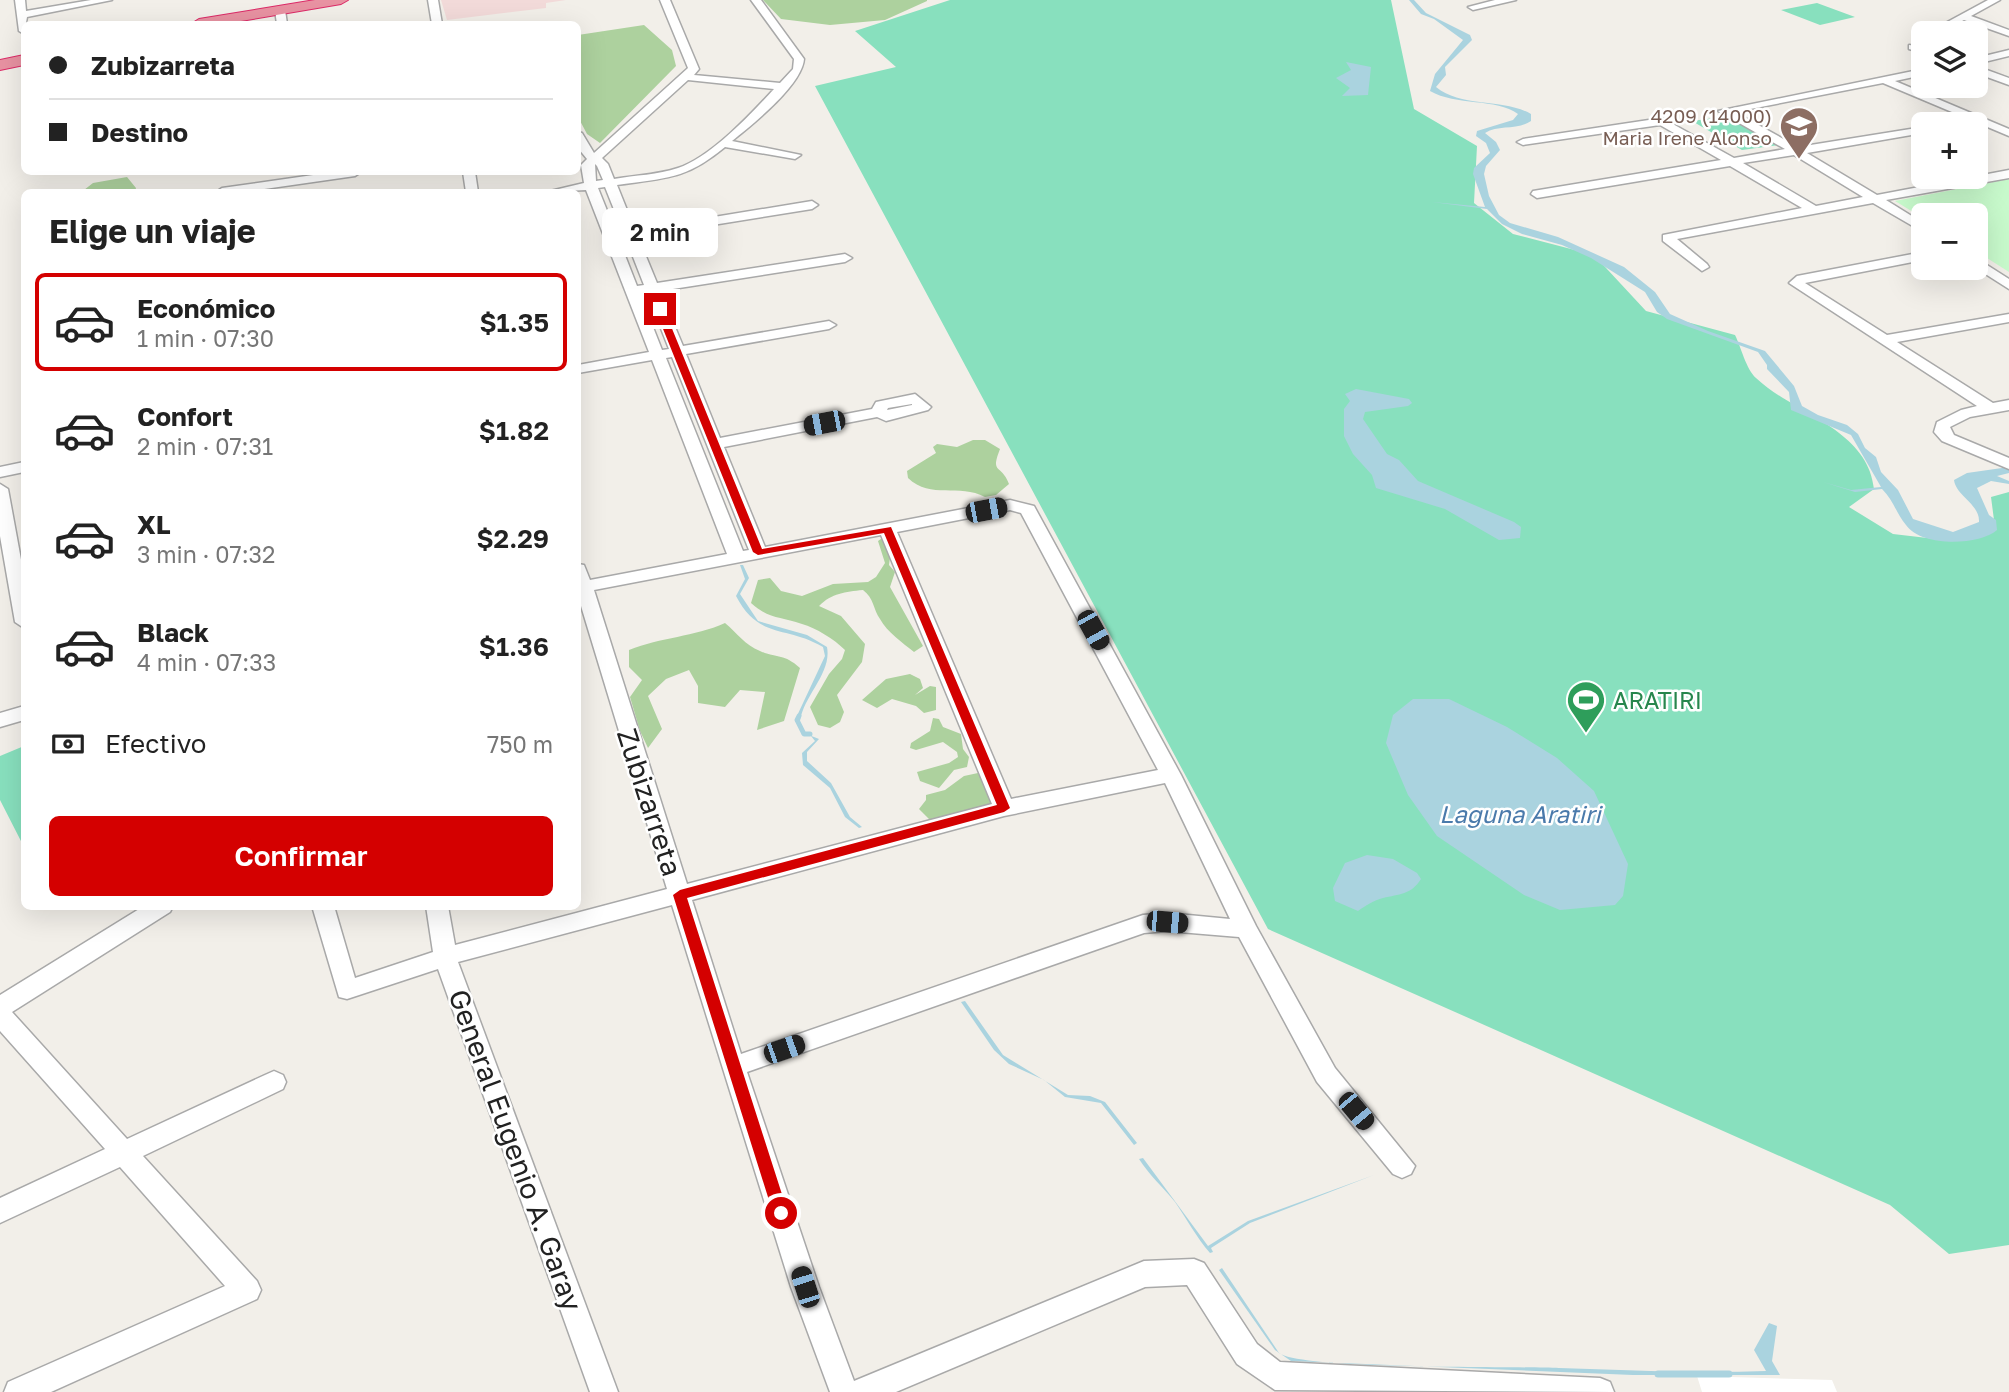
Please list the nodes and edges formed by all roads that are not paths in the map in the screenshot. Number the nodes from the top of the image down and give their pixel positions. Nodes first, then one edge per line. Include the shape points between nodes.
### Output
1 (20, 0) edge
2 (107, 0) edge
3 (317, 0) edge
4 (341, 0) edge
5 (433, 0) edge
6 (665, 0) edge
7 (755, 0) edge
8 (1511, 0) edge
9 (1996, 0) edge
10 (1473, 7) dead end
11 (281, 10) edge
12 (23, 15) junction
13 (1964, 17) junction
14 (23, 21) edge
15 (202, 21) edge
16 (217, 21) edge
17 (436, 21) edge
18 (1956, 21) edge
19 (2009, 33) edge
20 (2009, 53) edge
21 (1988, 58) edge
22 (21, 59) edge
23 (0, 63) edge
24 (1988, 74) edge
25 (1911, 75) edge
26 (686, 77) junction
27 (1885, 80) junction
28 (2009, 82) edge
29 (783, 87) junction
30 (1960, 112) edge
31 (1988, 124) edge
32 (1911, 132) edge
33 (2009, 132) edge
34 (581, 142) edge
35 (724, 142) junction
36 (1524, 142) dead end
37 (1798, 152) junction
38 (795, 155) dead end
39 (593, 156) junction
40 (1734, 162) junction
41 (2009, 174) edge
42 (308, 175) edge
43 (608, 184) junction
44 (591, 187) junction
45 (237, 189) edge
46 (575, 189) edge
47 (1537, 194) dead end
48 (1876, 198) junction
49 (812, 205) dead end
50 (1813, 209) junction
51 (1911, 220) edge
52 (629, 235) junction
53 (611, 238) junction
54 (845, 258) dead end
55 (1911, 258) edge
56 (1702, 267) dead end
57 (1988, 270) edge
58 (2009, 285) edge
59 (652, 288) junction
60 (631, 291) junction
61 (2009, 318) edge
62 (830, 325) dead end
63 (1885, 340) junction
64 (676, 351) junction
65 (655, 355) junction
66 (581, 368) edge
67 (2009, 405) edge
68 (1990, 408) junction
69 (879, 412) dead end
70 (714, 444) junction
71 (2009, 464) edge
72 (21, 468) edge
73 (0, 472) edge
74 (0, 489) edge
75 (887, 529) junction
76 (758, 552) junction
77 (737, 557) junction
78 (581, 581) edge
79 (581, 587) edge
80 (21, 605) edge
81 (21, 714) edge
82 (0, 720) edge
83 (1171, 775) junction
84 (1004, 808) junction
85 (680, 895) junction
86 (156, 910) edge
87 (324, 910) edge
88 (438, 910) edge
89 (1246, 929) junction
90 (445, 957) junction
91 (0, 1007) edge
92 (0, 1015) edge
93 (733, 1067) junction
94 (274, 1082) dead end
95 (124, 1153) junction
96 (1402, 1166) dead end
97 (0, 1211) edge
98 (18, 1392) edge
99 (604, 1392) edge
100 (844, 1392) edge
101 (862, 1392) edge
102 (1600, 1392) edge

1 - 12 street
2 - 12 street
3 - 11 highway
4 - 11 highway
5 - 17 street
6 - 26 street via 694,64
7 - 29 street via 799,59 798,70
8 - 10 street
9 - 13 street
11 - 15 highway
11 - 16 highway
12 - 14 street
13 - 18 street
13 - 19 street
20 - 21 street
22 - 23 highway
24 - 28 street
25 - 27 street
26 - 29 street
26 - 39 street
27 - 30 street
27 - 37 street via 1724,111
29 - 35 street
31 - 33 street
32 - 37 street
34 - 39 street
35 - 38 street
35 - 43 street via 688,169
36 - 40 street via 1662,121
37 - 40 street
37 - 48 street
39 - 43 street via 602,164
39 - 44 street via 587,165
40 - 47 street
40 - 50 street
41 - 48 street
42 - 45 street
43 - 44 street
43 - 52 street
44 - 46 street
44 - 53 street
48 - 50 street
48 - 51 street
49 - 52 street
50 - 56 street via 1668,238
52 - 53 street
52 - 59 street
53 - 60 street
54 - 59 street
55 - 63 street via 1796,283
57 - 58 street
59 - 60 street
59 - 64 street
60 - 65 street
61 - 63 street
62 - 64 street
63 - 68 street
64 - 65 street
64 - 70 street
65 - 66 street
65 - 77 street
67 - 68 street
68 - 71 street via 1953,417 1942,425 1942,432
69 - 70 street
70 - 76 street
72 - 73 street
74 - 80 street
75 - 76 street
75 - 83 street via 1010,505 1028,510
75 - 84 street
76 - 77 street
77 - 78 street
79 - 85 street, Zubizarreta
81 - 82 street
83 - 84 street
83 - 89 street
84 - 85 street
85 - 90 street
85 - 93 street, Zubizarreta
86 - 91 street
87 - 90 street via 347,990
88 - 90 street, General Eugenio A. Garay
89 - 93 street via 1143,924
89 - 96 street via 1326,1075
90 - 99 street, General Eugenio A. Garay
92 - 95 street
93 - 100 street, Zubizarreta
94 - 95 street
95 - 97 street
95 - 98 street via 247,1290
101 - 102 street via 1144,1274 1194,1272 1247,1354 1275,1376

